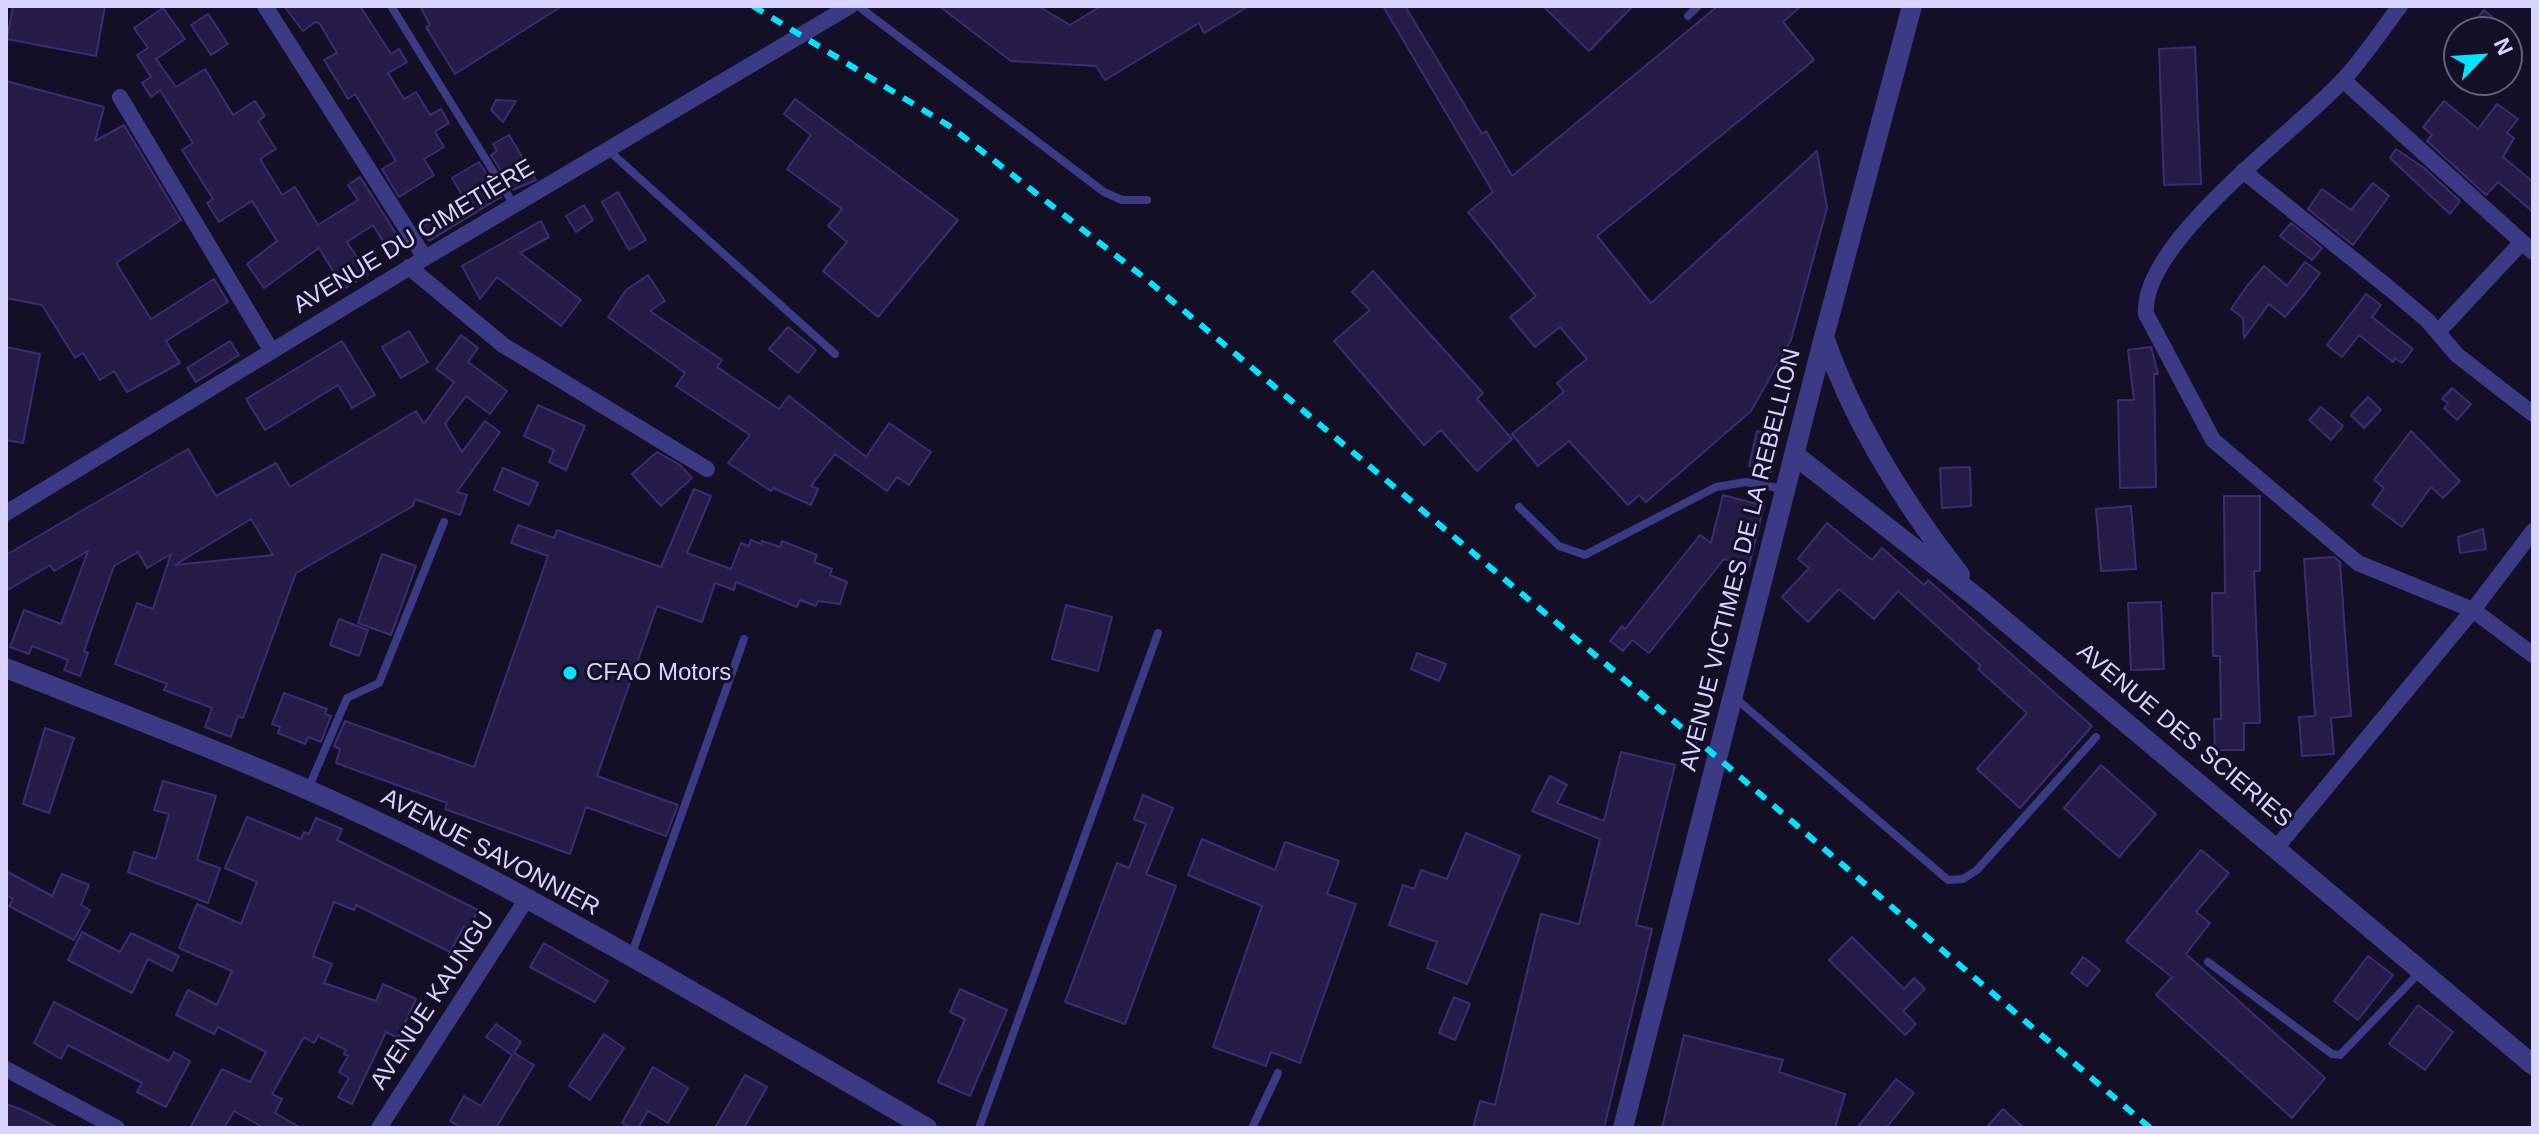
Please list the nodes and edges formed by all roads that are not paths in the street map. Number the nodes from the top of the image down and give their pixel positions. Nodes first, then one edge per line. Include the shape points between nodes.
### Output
1 (265, 6) edge
2 (391, 6) edge
3 (850, 6) edge
4 (858, 6) edge
5 (1698, 6) edge
6 (1912, 6) edge
7 (2400, 6) edge
8 (1688, 16) dead end
9 (2343, 80) junction
10 (120, 97) dead end
11 (607, 149) junction
12 (2243, 171) junction
13 (1147, 200) dead end
14 (514, 205) junction
15 (2529, 247) edge
16 (425, 258) junction
17 (409, 267) junction
18 (2438, 332) junction
19 (1824, 337) junction
20 (271, 350) junction
21 (835, 354) dead end
22 (2533, 414) edge
23 (1796, 456) junction
24 (707, 469) dead end
25 (1787, 490) junction
26 (1519, 507) dead end
27 (6, 513) edge
28 (444, 522) dead end
29 (2533, 531) edge
30 (1980, 600) junction
31 (2473, 610) junction
32 (1158, 633) dead end
33 (744, 639) dead end
34 (2533, 655) edge
35 (6, 668) edge
36 (1734, 697) junction
37 (2096, 737) dead end
38 (308, 790) junction
39 (2277, 847) junction
40 (526, 900) junction
41 (631, 957) junction
42 (2208, 962) dead end
43 (2422, 970) junction
44 (2533, 1065) edge
45 (6, 1069) edge
46 (1278, 1073) dead end
47 (117, 1128) edge
48 (379, 1128) edge
49 (927, 1128) edge
50 (979, 1128) edge
51 (1252, 1128) edge
52 (1623, 1128) edge

1 - 16 street
2 - 14 lane
3 - 11 street, AVENUE DU CIMETIÈRE
4 - 13 lane via 1104,192 1122,200
5 - 8 lane
6 - 19 street, AVENUE VICTIMES DE LA REBELLION
7 - 9 street
9 - 12 street
9 - 15 street
10 - 20 street
11 - 14 street, AVENUE DU CIMETIÈRE
11 - 21 lane
12 - 18 street
12 - 31 street via 2198,218 2149,282 2144,297 2146,314 2198,418 2213,440 2358,563
14 - 16 street, AVENUE DU CIMETIÈRE
15 - 18 street
16 - 17 street, AVENUE DU CIMETIÈRE
17 - 20 street, AVENUE DU CIMETIÈRE
17 - 24 street via 503,345
18 - 22 street via 2457,355
19 - 23 street, AVENUE VICTIMES DE LA REBELLION
19 - 30 street via 1857,418 1917,515
20 - 27 street, AVENUE DU CIMETIÈRE
23 - 25 street, AVENUE VICTIMES DE LA REBELLION
23 - 30 street, AVENUE DES SCIERIES
25 - 26 lane via 1746,482 1716,487 1585,555 1559,546
25 - 36 street, AVENUE VICTIMES DE LA REBELLION
28 - 38 lane via 379,683 347,698
29 - 31 street
30 - 39 street, AVENUE DES SCIERIES
31 - 34 street
31 - 39 street
32 - 50 lane
33 - 41 lane
35 - 38 street, AVENUE SAVONNIER
36 - 37 lane via 1948,880 1977,870
36 - 52 street, AVENUE VICTIMES DE LA REBELLION
38 - 40 street, AVENUE SAVONNIER via 424,844
39 - 43 street, AVENUE DES SCIERIES
40 - 41 street, AVENUE SAVONNIER
40 - 48 street, AVENUE KAUNGU
41 - 49 street, AVENUE SAVONNIER
42 - 43 lane via 2340,1055
43 - 44 street, AVENUE DES SCIERIES
45 - 47 street
46 - 51 lane

